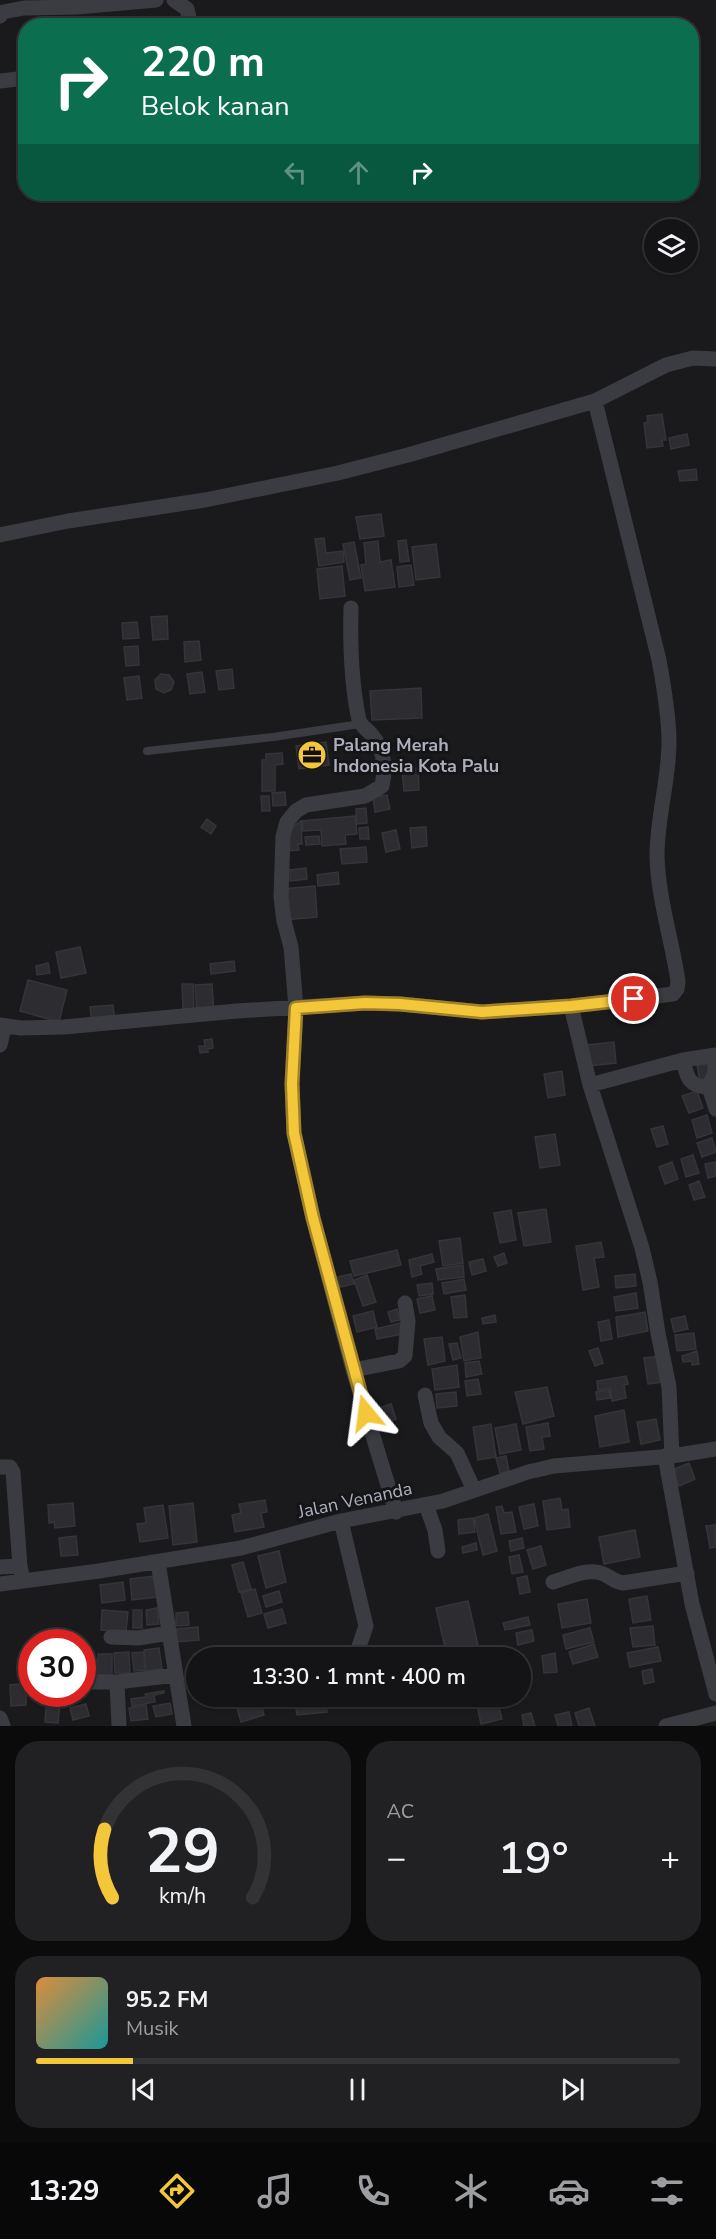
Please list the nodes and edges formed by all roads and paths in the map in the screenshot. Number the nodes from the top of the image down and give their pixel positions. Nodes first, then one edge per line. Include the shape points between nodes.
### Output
1 (156, 0) edge
2 (174, 0) edge
3 (0, 16) edge
4 (189, 18) edge
5 (18, 79) edge
6 (0, 81) edge
7 (716, 359) edge
8 (595, 401) junction
9 (0, 535) edge
10 (351, 608) dead end
11 (360, 723) junction
12 (147, 751) dead end
13 (571, 1006) junction
14 (296, 1008) junction
15 (2, 1026) edge
16 (0, 1045) edge
17 (715, 1055) edge
18 (683, 1060) junction
19 (590, 1085) junction
20 (710, 1087) junction
21 (716, 1109) edge
22 (405, 1303) dead end
23 (353, 1370) junction
24 (425, 1395) dead end
25 (716, 1449) edge
26 (669, 1456) junction
27 (0, 1467) edge
28 (474, 1490) junction
29 (426, 1505) junction
30 (396, 1512) junction
31 (341, 1521) junction
32 (438, 1551) dead end
33 (158, 1562) junction
34 (0, 1567) edge
35 (21, 1573) junction
36 (687, 1573) junction
37 (553, 1582) dead end
38 (0, 1584) edge
39 (169, 1633) junction
40 (111, 1637) dead end
41 (359, 1647) edge
42 (176, 1675) junction
43 (96, 1682) edge
44 (117, 1682) junction
45 (716, 1694) edge
46 (716, 1713) edge
47 (0, 1718) edge
48 (693, 1722) edge
49 (3, 1726) edge
50 (119, 1726) edge
51 (184, 1726) edge
52 (666, 1726) edge

1 - 3 street via 24,8
2 - 4 street via 187,9
5 - 6 street
7 - 8 street via 693,358 666,365
8 - 9 street via 408,455 290,484
8 - 13 street via 665,697 669,742 657,857 678,981 677,989 667,996
10 - 11 street via 350,649
11 - 12 lane
11 - 14 street via 377,741 383,755 382,786 365,796 306,805 287,822 280,897 291,947
13 - 14 street via 482,1012 365,1003
13 - 19 street
14 - 15 street via 64,1028
14 - 23 street via 294,1133
15 - 16 street
17 - 18 street
17 - 20 street via 716,1069
18 - 19 street
18 - 20 street via 692,1084
19 - 26 street via 648,1273 669,1387
20 - 21 street
22 - 23 street via 405,1356 399,1361
23 - 30 street
24 - 28 street via 431,1423 439,1437 457,1453
25 - 26 street, Jalan Venanda
26 - 28 street, Jalan Venanda via 554,1466
26 - 36 street via 676,1524
27 - 35 street via 10,1467 12,1472
28 - 29 street, Jalan Venanda
29 - 30 street, Jalan Venanda
29 - 32 street
30 - 31 street, Jalan Venanda
31 - 33 street, Jalan Venanda via 241,1548
31 - 41 street via 366,1626
33 - 35 street, Jalan Venanda via 99,1571
33 - 39 street
34 - 35 street
35 - 38 street, Jalan Venanda
36 - 37 street via 623,1583 598,1571
36 - 45 street
39 - 40 street
39 - 42 street
42 - 44 street
42 - 51 street
43 - 44 street
44 - 50 street
46 - 48 street
47 - 49 street
48 - 52 street

